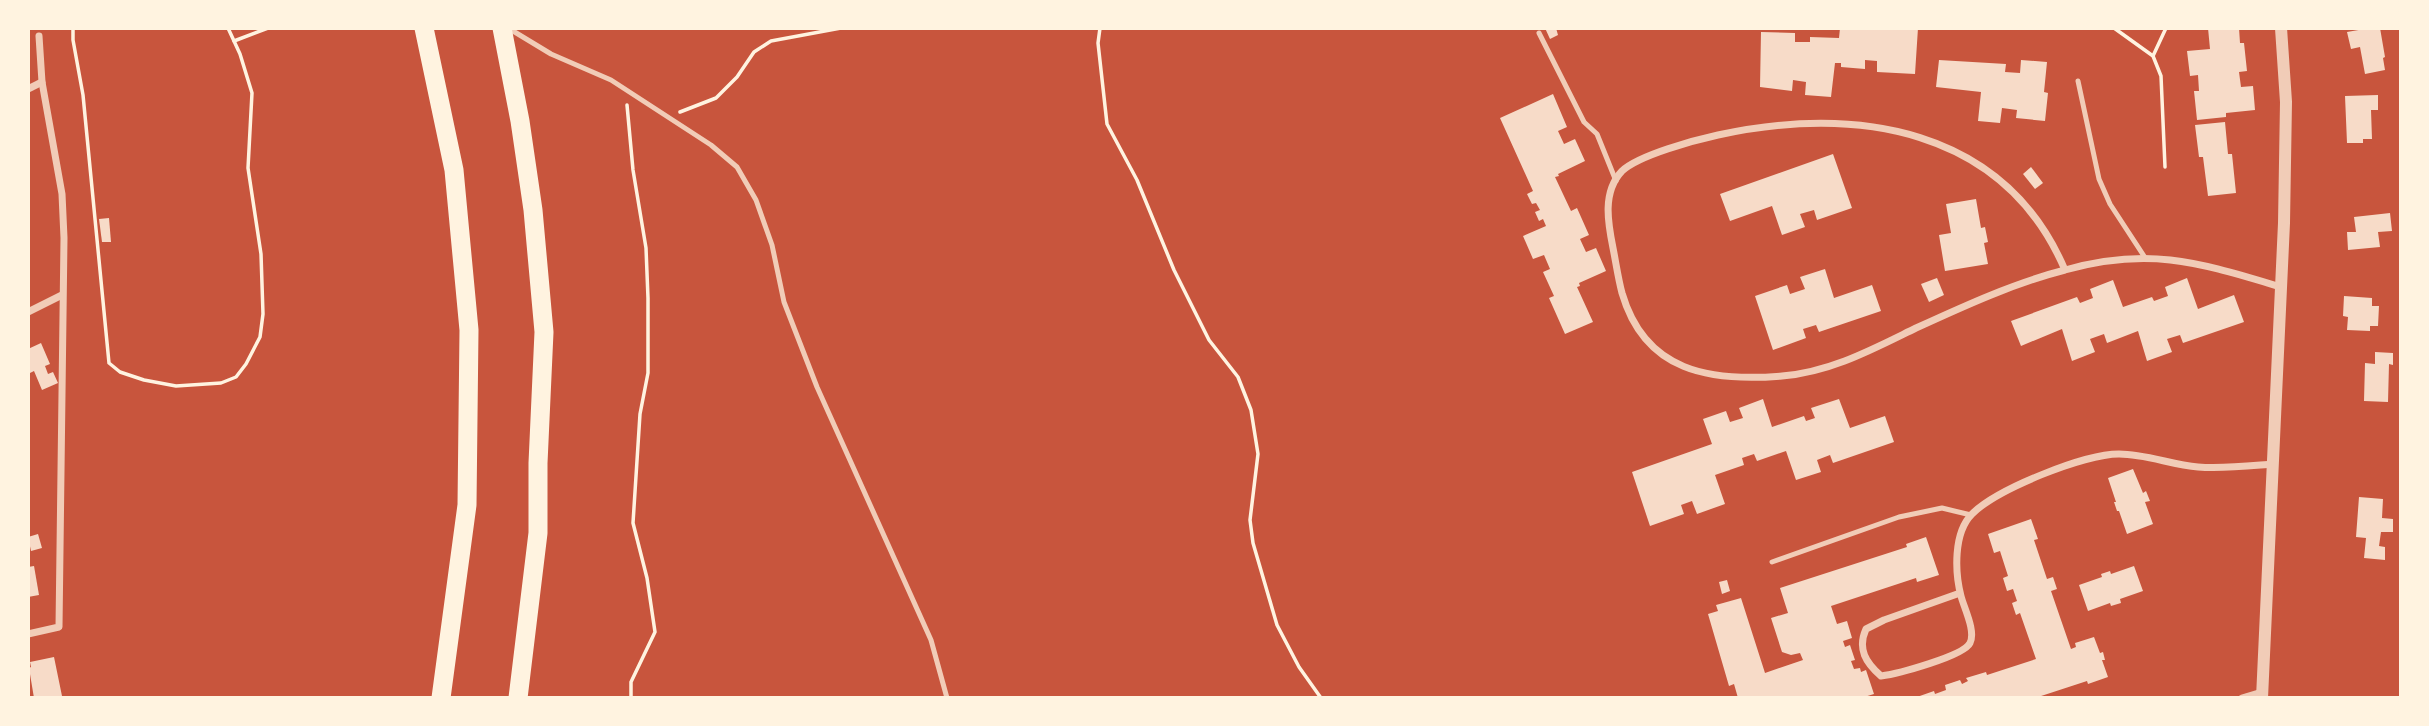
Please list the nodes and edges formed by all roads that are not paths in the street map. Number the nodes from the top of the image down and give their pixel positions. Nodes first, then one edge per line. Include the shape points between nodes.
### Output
1 (424, 28) edge
2 (2281, 28) edge
3 (39, 32) edge
4 (505, 33) edge
5 (1539, 33) dead end
6 (2078, 81) dead end
7 (42, 82) junction
8 (28, 89) edge
9 (1616, 181) junction
10 (2144, 257) junction
11 (2065, 270) junction
12 (2281, 287) junction
13 (62, 295) junction
14 (28, 312) edge
15 (2273, 464) junction
16 (1971, 515) junction
17 (1772, 562) dead end
18 (1960, 593) junction
19 (28, 634) edge
20 (2262, 695) edge
21 (441, 698) edge
22 (518, 698) edge
23 (947, 698) edge
24 (2242, 698) edge

1 - 21 highway via 454,170 469,330 467,505
2 - 12 street via 2286,102
3 - 7 street
4 - 22 highway via 533,210 544,332 538,533
4 - 23 lane via 611,80 737,167 772,245 784,302 817,387 931,640
5 - 9 lane via 1584,122 1597,134
6 - 10 lane via 2104,192
7 - 8 street
7 - 13 street via 62,194
9 - 11 street via 1634,163 1699,139 1735,132 1830,124 1909,133 1954,150 1993,175 2034,218
9 - 11 street via 1608,218 1622,292 1635,324 1665,358 1699,372 1782,376 1818,371 2004,290
10 - 11 street
10 - 12 street via 2209,265
12 - 15 street
13 - 14 street
13 - 19 street via 59,627
15 - 16 street via 2199,467 2130,455 2104,456 2030,481
15 - 20 street
16 - 17 lane via 1942,508 1899,517
16 - 18 street via 1960,544
18 - 18 street via 1971,630 1968,646 1895,675 1881,676 1873,669 1861,640 1866,629
20 - 24 street

